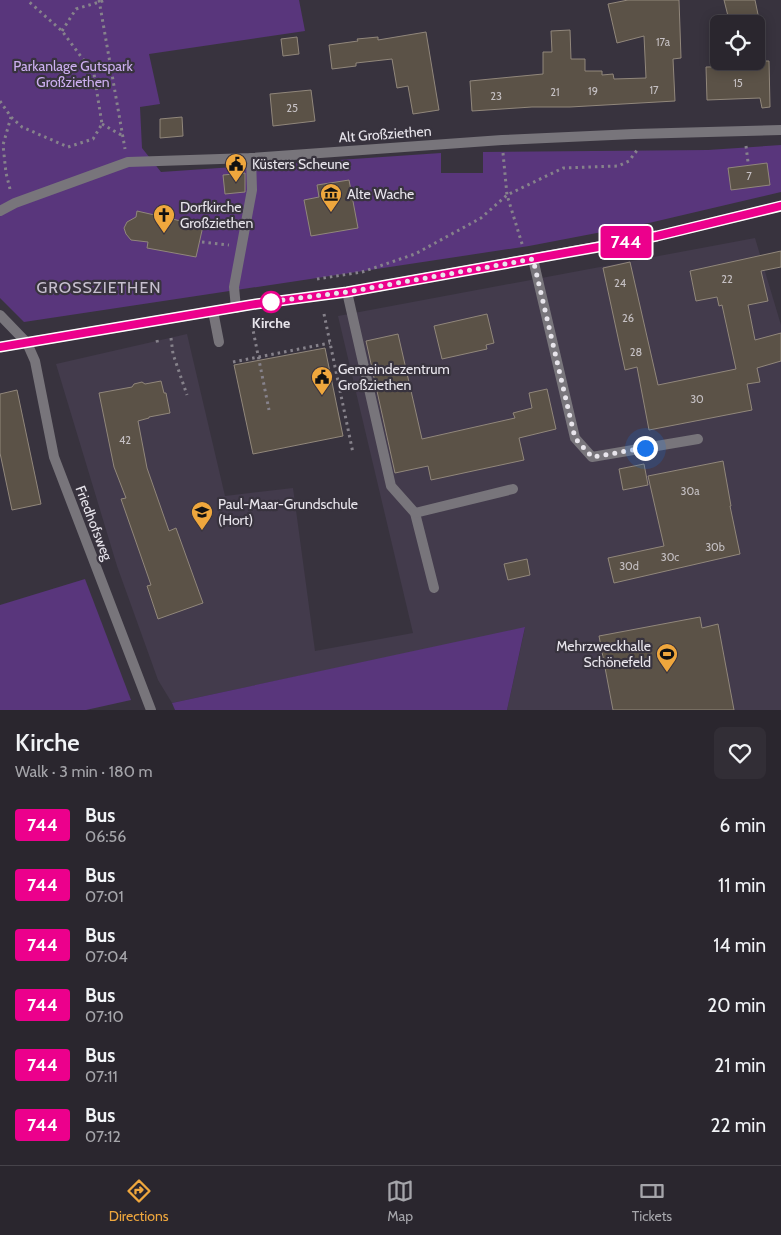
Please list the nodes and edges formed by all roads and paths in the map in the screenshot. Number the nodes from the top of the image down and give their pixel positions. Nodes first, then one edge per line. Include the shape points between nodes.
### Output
1 (27, 0) edge
2 (106, 0) edge
3 (99, 1) edge
4 (62, 31) junction
5 (0, 102) edge
6 (11, 117) junction
7 (102, 124) junction
8 (781, 130) edge
9 (639, 134) junction
10 (123, 136) junction
11 (502, 140) junction
12 (746, 145) dead end
13 (251, 158) junction
14 (128, 162) junction
15 (748, 162) dead end
16 (507, 194) junction
17 (15, 203) junction
18 (781, 206) edge
19 (0, 211) edge
20 (202, 242) dead end
21 (242, 247) junction
22 (530, 259) junction
23 (314, 279) dead end
24 (347, 292) junction
25 (236, 308) junction
26 (213, 312) junction
27 (324, 314) dead end
28 (0, 316) edge
29 (252, 325) dead end
30 (171, 338) dead end
31 (157, 340) dead end
32 (219, 342) dead end
33 (27, 343) junction
34 (330, 343) junction
35 (158, 345) dead end
36 (0, 347) edge
37 (258, 358) junction
38 (233, 362) dead end
39 (187, 395) dead end
40 (269, 410) dead end
41 (698, 439) dead end
42 (353, 454) dead end
43 (512, 489) dead end
44 (415, 513) junction
45 (434, 588) dead end
46 (151, 710) edge

1 - 4 path
2 - 3 path
3 - 4 path via 76,9
3 - 10 path
4 - 7 path via 94,74
5 - 6 path
6 - 7 path via 22,127 68,147 93,139
6 - 17 path via 3,145 6,173
7 - 10 path
8 - 9 street, Alt Großziethen
9 - 11 street, Alt Großziethen
9 - 16 path via 640,145 629,161 618,166 563,168
10 - 14 path
11 - 13 street, Alt Großziethen
11 - 16 path
12 - 15 path
13 - 14 street, Alt Großziethen
13 - 21 street via 252,190
14 - 17 street, Alt Großziethen
16 - 22 path
16 - 23 path via 481,218 415,254 362,272
17 - 19 street, Alt Großziethen
18 - 22 street via 657,236
20 - 21 path
21 - 25 street via 234,287
22 - 24 street
22 - 41 street via 575,438 592,457
24 - 25 street
24 - 44 street via 391,486
25 - 26 street
26 - 32 street
26 - 33 street
27 - 34 path
28 - 33 street
29 - 37 path
30 - 39 path
31 - 35 path
33 - 36 street
33 - 46 street, Friedhofsweg via 35,361 54,457
34 - 37 path
34 - 42 path
37 - 38 path
37 - 40 path
43 - 44 street
44 - 45 street

